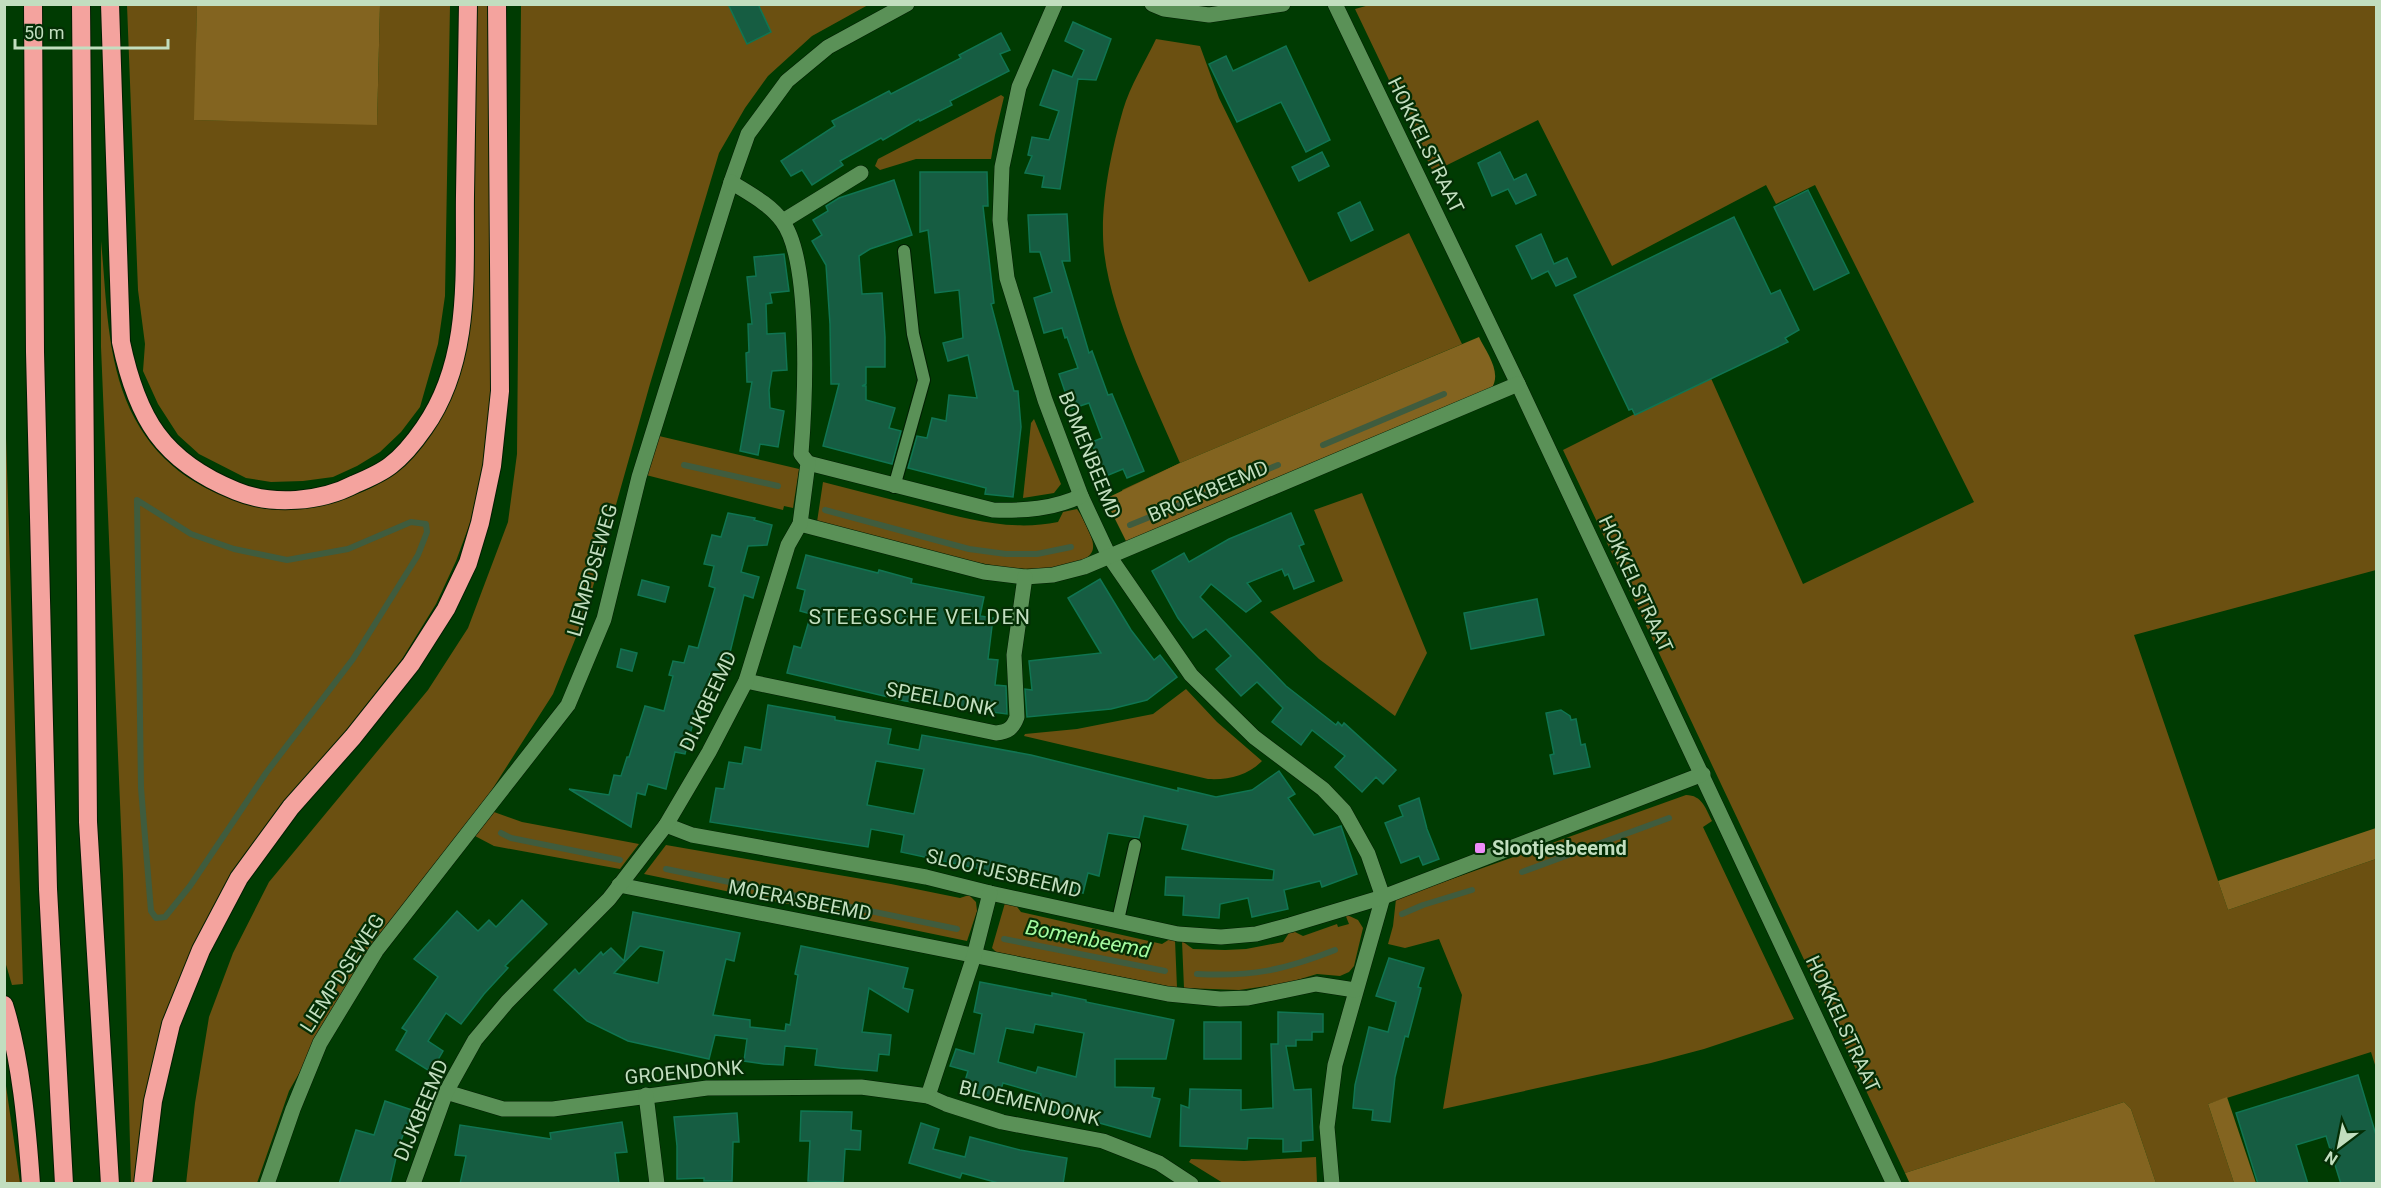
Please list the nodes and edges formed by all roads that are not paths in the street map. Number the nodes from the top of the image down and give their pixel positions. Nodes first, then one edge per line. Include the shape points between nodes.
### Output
1 (33, 4) edge
2 (81, 4) edge
3 (110, 4) edge
4 (468, 4) edge
5 (497, 4) edge
6 (907, 4) edge
7 (1055, 4) edge
8 (1152, 4) edge
9 (1283, 4) edge
10 (1335, 4) edge
11 (861, 173) dead end
12 (730, 182) junction
13 (783, 221) junction
14 (904, 251) dead end
15 (1518, 384) junction
16 (808, 463) junction
17 (894, 487) junction
18 (1081, 496) junction
19 (800, 524) junction
20 (1109, 556) junction
21 (1025, 577) junction
22 (746, 681) junction
23 (1703, 774) junction
24 (666, 825) junction
25 (1135, 845) dead end
26 (619, 885) junction
27 (990, 893) junction
28 (1383, 897) junction
29 (1118, 920) junction
30 (974, 956) junction
31 (1355, 990) junction
32 (4, 1005) edge
33 (446, 1092) junction
34 (646, 1095) junction
35 (927, 1096) junction
36 (31, 1184) edge
37 (64, 1184) edge
38 (110, 1184) edge
39 (143, 1184) edge
40 (267, 1184) edge
41 (413, 1184) edge
42 (657, 1184) edge
43 (1191, 1184) edge
44 (1332, 1184) edge
45 (1894, 1184) edge

1 - 37 highway via 35,352 48,890
2 - 38 highway via 88,822
3 - 4 highway via 121,330 129,380 144,414 166,447 192,469 241,493 269,499 305,499 338,493 391,465 415,442 448,386 458,349 463,299
5 - 39 highway via 500,391 492,466 468,563 446,609 411,664 291,807 252,860 201,950 171,1024 153,1101
6 - 12 street, LIEMPDSEWEG via 828,47 787,81 748,134
7 - 18 street, BOMENBEEMD via 1019,87 1002,167 1000,220 1007,278 1045,400
8 - 9 street via 1209,15
10 - 15 street, HOKKELSTRAAT
11 - 13 street
12 - 13 street, DIJKBEEMD
12 - 40 street, LIEMPDSEWEG via 639,477 604,619 568,705 376,951 320,1043
13 - 16 street, DIJKBEEMD via 799,270 805,346 801,454
14 - 17 lane via 924,380
15 - 20 street, BROEKBEEMD
15 - 23 street, HOKKELSTRAAT
16 - 17 street
16 - 19 street, DIJKBEEMD
17 - 18 street via 993,510 1022,511 1062,505
18 - 20 street, BOMENBEEMD
19 - 21 street, BROEKBEEMD via 984,572
19 - 22 street, DIJKBEEMD via 788,545
20 - 21 street, BROEKBEEMD via 1053,575
20 - 28 street, BOMENBEEMD via 1191,675 1254,736 1323,789 1344,811 1368,854
21 - 22 street, SPEELDONK via 1014,655 1017,717 1004,732
22 - 24 street, DIJKBEEMD via 710,752
23 - 28 street, SLOOTJESBEEMD
23 - 45 street, HOKKELSTRAAT
24 - 26 street, DIJKBEEMD
24 - 27 street, SLOOTJESBEEMD via 692,835 926,877
25 - 29 lane
26 - 30 street, MOERASBEEMD
26 - 33 street, DIJKBEEMD via 475,1040
27 - 29 street, SLOOTJESBEEMD
27 - 30 street, BLOEMENDONK
28 - 29 street, SLOOTJESBEEMD via 1256,934 1178,934
28 - 31 street
30 - 31 street via 1168,994 1220,999 1316,984
30 - 35 street, BLOEMENDONK
31 - 44 street via 1333,1076 1327,1127
32 - 36 highway via 28,1142
33 - 34 street, GROENDONK via 503,1109 553,1109
33 - 41 street, DIJKBEEMD
34 - 35 street, GROENDONK via 779,1086 861,1087
34 - 42 street
35 - 43 street, BLOEMENDONK via 1002,1122 1103,1142 1159,1163

